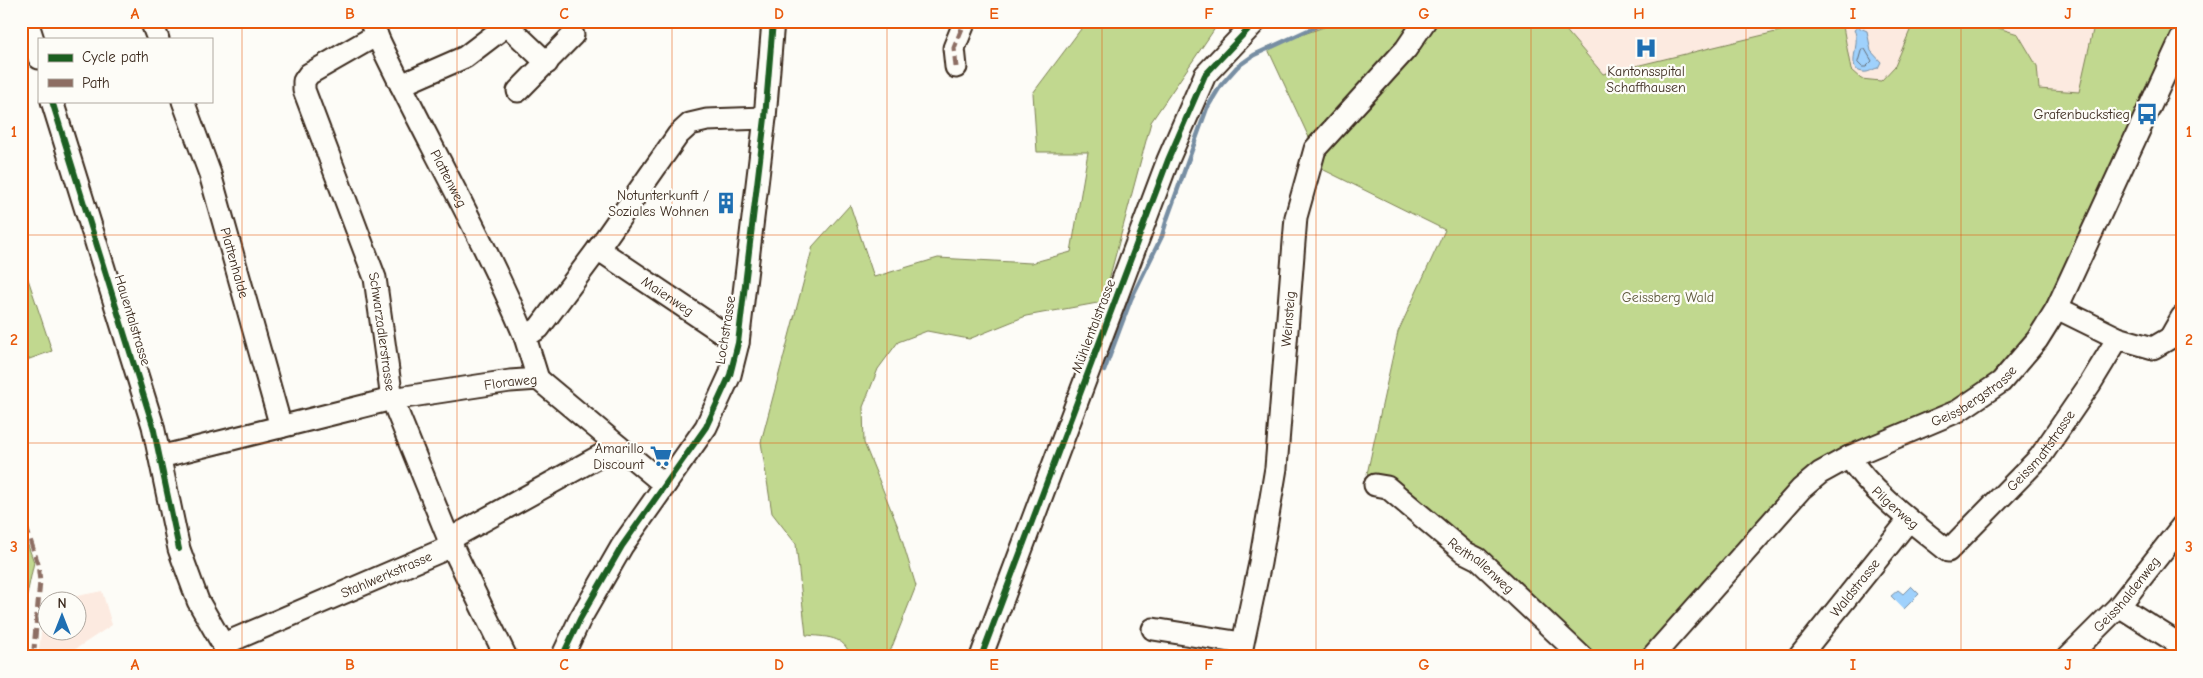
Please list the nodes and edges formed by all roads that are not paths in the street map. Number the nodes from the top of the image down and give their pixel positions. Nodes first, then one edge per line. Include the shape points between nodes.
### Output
1 (27, 21) edge
2 (152, 21) edge
3 (772, 21) edge
4 (965, 21) edge
5 (1256, 21) edge
6 (1425, 21) edge
7 (373, 28) edge
8 (574, 35) dead end
9 (2182, 37) edge
10 (158, 38) edge
11 (38, 55) edge
12 (547, 63) junction
13 (956, 67) dead end
14 (401, 85) junction
15 (518, 91) dead end
16 (52, 102) edge
17 (183, 102) edge
18 (765, 118) junction
19 (598, 249) junction
20 (2057, 308) junction
21 (2182, 317) edge
22 (525, 337) junction
23 (2118, 338) junction
24 (738, 343) junction
25 (538, 379) junction
26 (392, 398) junction
27 (281, 427) junction
28 (618, 446) junction
29 (160, 457) junction
30 (1849, 457) junction
31 (665, 485) junction
32 (1375, 486) dead end
33 (1909, 520) junction
34 (2182, 526) edge
35 (450, 542) junction
36 (1948, 551) joint
37 (2119, 606) junction
38 (1153, 629) dead end
39 (2182, 646) edge
40 (1241, 650) edge
41 (227, 652) edge
42 (506, 657) edge
43 (562, 657) edge
44 (981, 657) edge
45 (1582, 657) edge
46 (1652, 657) edge
47 (1799, 657) edge
48 (2068, 657) edge

1 - 11 street
2 - 10 street
3 - 18 street, Lochstrasse
4 - 13 street via 954,48
5 - 44 street, Mühlentalstrasse via 1205,75 1190,109
6 - 40 street, Weinsteig via 1406,49 1315,149 1296,217 1276,468
7 - 14 street, Plattenweg
7 - 26 street, Schwarzadlerstrasse via 309,74 304,81 304,90 375,278
8 - 12 street
9 - 20 street, Geissbergstrasse
12 - 14 street via 508,24 464,57
12 - 15 street
14 - 22 street, Plattenweg via 502,283
16 - 29 street, Hauentalstrasse
17 - 27 street, Plattenhalde via 210,174
18 - 19 street via 707,120 690,124 678,134
18 - 24 street, Lochstrasse
19 - 22 street via 539,328
19 - 24 street, Maienweg
20 - 23 street
20 - 30 street, Geissbergstrasse via 2037,340 2001,382 1958,411
21 - 23 street via 2170,338 2153,348
22 - 25 street, Floraweg
23 - 36 street, Geissmattstrasse via 2040,457
24 - 31 street, Lochstrasse via 730,375 706,427
25 - 26 street, Floraweg
25 - 28 street
26 - 27 street, Floraweg
26 - 35 street, Schwarzadlerstrasse
27 - 29 street, Floraweg
28 - 31 street
28 - 35 street, Stahlwerkstrasse via 457,535
29 - 41 street, Hauentalstrasse via 179,549 198,601
30 - 33 street, Pilgerweg
30 - 46 street, Geissbergstrasse via 1820,473 1790,498
31 - 43 street, Lochstrasse via 604,575
32 - 45 street, Reithallenweg via 1387,487 1464,552 1478,559
33 - 36 street, Pilgerweg
33 - 47 street, Waldstrasse
34 - 37 street, Geisshaldenweg
35 - 41 street, Stahlwerkstrasse via 443,550 242,636
35 - 42 street, Schwarzadlerstrasse
37 - 39 street
37 - 48 street, Geisshaldenweg
38 - 40 street via 1192,634

